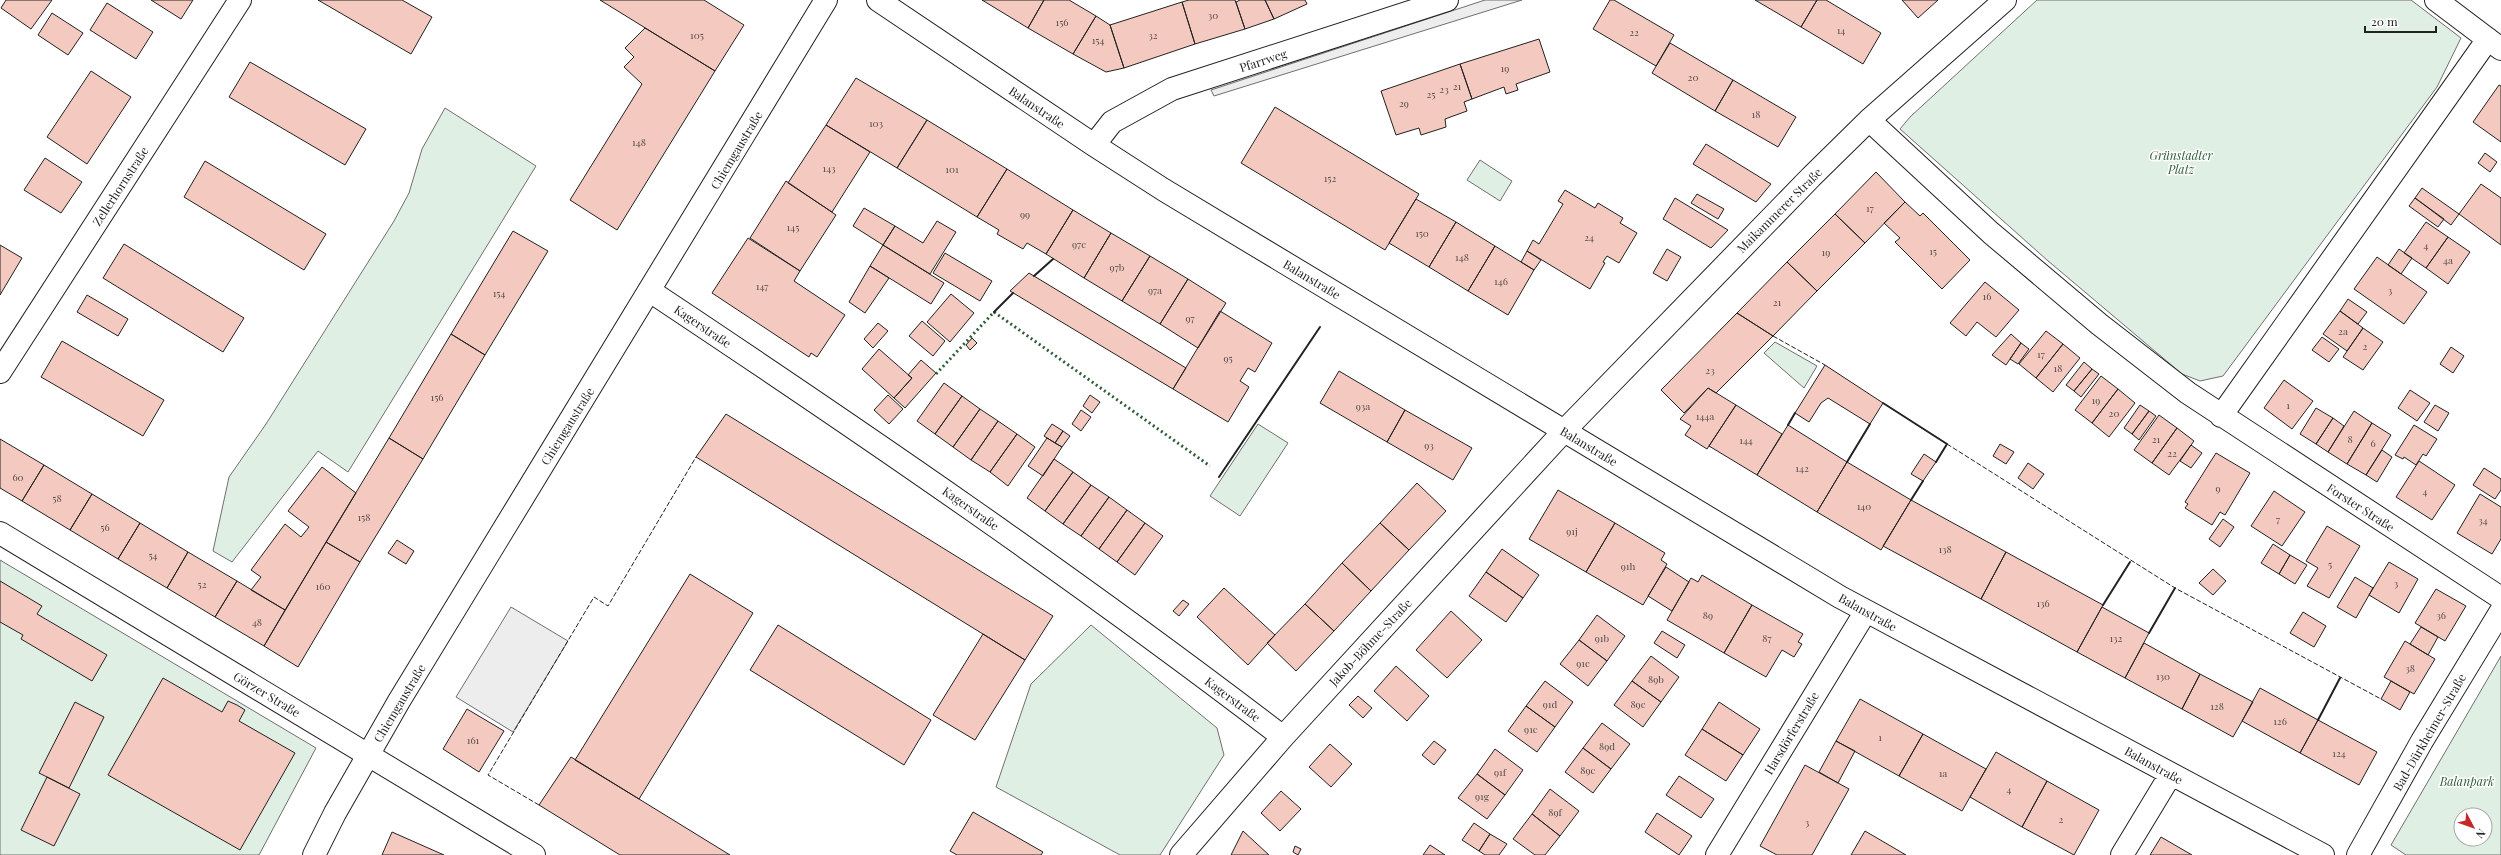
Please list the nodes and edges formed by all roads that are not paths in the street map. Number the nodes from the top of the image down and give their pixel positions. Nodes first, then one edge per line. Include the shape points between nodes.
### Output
1 (240, 0) edge
2 (826, 0) edge
3 (878, 0) edge
4 (1447, 0) edge
5 (2005, 0) edge
6 (2436, 0) edge
7 (2494, 44) edge
8 (1869, 120) junction
9 (1094, 145) junction
10 (650, 291) junction
11 (0, 372) edge
12 (2221, 416) junction
13 (1564, 431) junction
14 (0, 533) edge
15 (2501, 598) edge
16 (2501, 610) edge
17 (1866, 611) junction
18 (1283, 737) junction
19 (368, 754) junction
20 (2171, 774) junction
21 (314, 855) edge
22 (534, 855) edge
23 (1180, 855) edge
24 (1717, 855) edge
25 (2122, 855) edge
26 (2323, 855) edge
27 (2358, 855) edge

1 - 11 street, Zellerhornstraße
2 - 10 street, Chiemgaustraße
3 - 9 street, Balanstraße
4 - 9 street, Pfarrweg via 1172,89 1112,122
5 - 8 street, Maikammerer Straße
6 - 7 street
7 - 12 street
8 - 12 street via 1990,233 2105,328
8 - 13 street, Maikammerer Straße
9 - 13 street, Balanstraße
10 - 18 street, Kagerstraße via 966,505 1148,634
10 - 19 street, Chiemgaustraße
12 - 15 street, Forster Straße
13 - 17 street, Balanstraße
13 - 18 street, Jakob-Böhme-Straße
14 - 19 street, Görzer Straße
16 - 27 street, Bad-Dürkheimer-Straße via 2422,741
17 - 20 street, Balanstraße
17 - 24 street, Harsdörferstraße
18 - 23 street, Jakob-Böhme-Straße
19 - 21 street, Chiemgaustraße
19 - 22 street, Görzer Straße
20 - 25 street
20 - 26 street, Balanstraße

